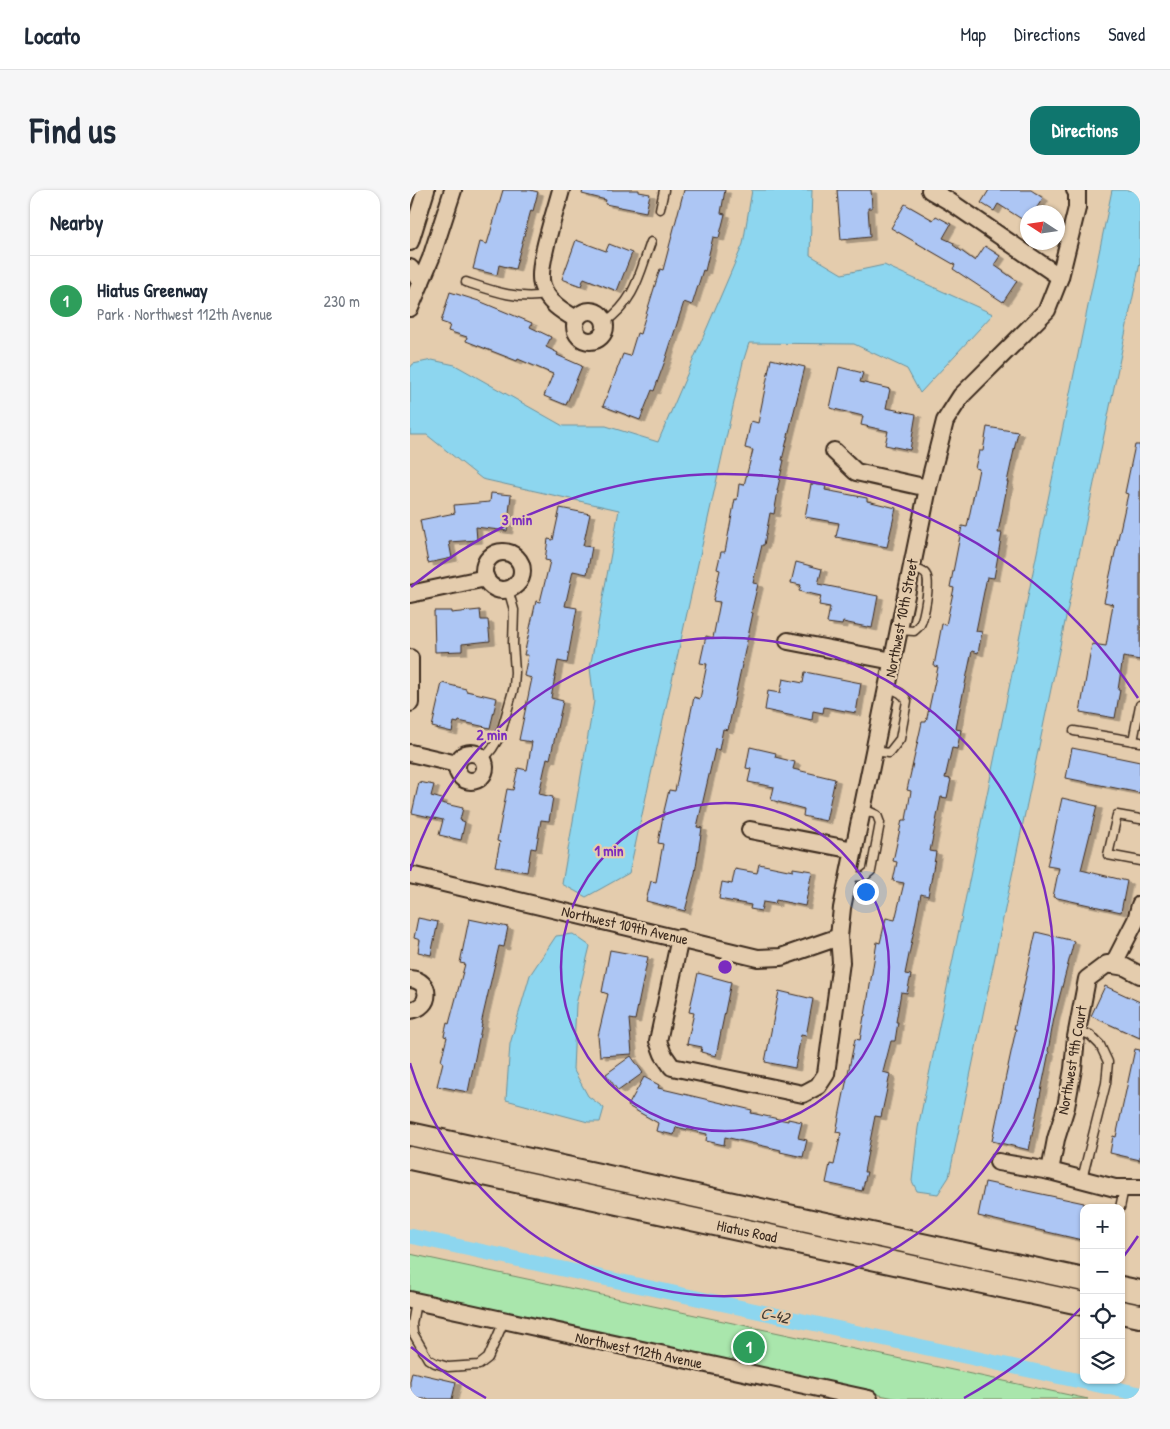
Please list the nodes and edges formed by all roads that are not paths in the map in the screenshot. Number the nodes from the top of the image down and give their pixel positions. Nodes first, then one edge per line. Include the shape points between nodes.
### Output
1 (426, 190) edge
2 (453, 190) edge
3 (561, 190) edge
4 (664, 190) edge
5 (930, 190) edge
6 (1075, 190) edge
7 (660, 209) dead end
8 (410, 242) edge
9 (651, 242) dead end
10 (410, 268) edge
11 (1060, 278) junction
12 (415, 282) edge
13 (466, 282) dead end
14 (545, 290) junction
15 (410, 308) edge
16 (576, 319) junction
17 (605, 322) junction
18 (834, 451) dead end
19 (928, 488) junction
20 (486, 578) junction
21 (508, 589) junction
22 (410, 594) edge
23 (788, 641) dead end
24 (410, 658) edge
25 (893, 661) junction
26 (887, 688) junction
27 (410, 703) edge
28 (1140, 705) edge
29 (1074, 731) dead end
30 (1136, 742) edge
31 (874, 751) junction
32 (410, 753) edge
33 (483, 760) junction
34 (457, 764) junction
35 (862, 808) junction
36 (1140, 819) edge
37 (750, 830) dead end
38 (854, 850) junction
39 (1140, 861) edge
40 (410, 875) edge
41 (848, 877) junction
42 (1139, 915) edge
43 (839, 937) junction
44 (680, 938) junction
45 (1113, 965) junction
46 (1140, 975) edge
47 (410, 979) edge
48 (410, 1010) edge
49 (1077, 1030) junction
50 (410, 1134) edge
51 (410, 1158) edge
52 (998, 1162) dead end
53 (1050, 1171) junction
54 (1082, 1180) junction
55 (1132, 1188) edge
56 (1122, 1204) edge
57 (949, 1263) junction
58 (1080, 1279) edge
59 (1125, 1289) edge
60 (1140, 1292) edge
61 (413, 1301) edge
62 (1080, 1303) edge
63 (1125, 1313) edge
64 (1140, 1316) edge
65 (504, 1321) junction
66 (867, 1399) edge

1 - 8 street
2 - 12 street via 431,258
3 - 14 street via 542,264
4 - 7 lane
5 - 11 street
6 - 11 street, Northwest 10th Street via 1077,208
9 - 17 lane via 632,294
10 - 12 street
11 - 19 street, Northwest 10th Street via 1047,310 961,396 945,421
12 - 15 street
13 - 14 lane via 513,296 535,297
14 - 16 street via 555,306
16 - 17 street via 589,311 599,314
16 - 17 street via 577,334 589,342 602,336
18 - 19 street via 856,472
19 - 25 street, Northwest 10th Street
20 - 21 street via 491,585
20 - 21 street via 484,569 494,554 512,554 522,568 521,577
20 - 22 street
21 - 33 lane via 514,610 514,687 500,736
23 - 25 street
24 - 27 street
25 - 26 street, Northwest 10th Street
26 - 31 street, Northwest 10th Street
26 - 31 lane via 899,692 907,701 900,738 889,753
28 - 30 lane
29 - 30 lane
31 - 35 street, Northwest 10th Street
32 - 34 street
33 - 34 street via 476,754 467,753
33 - 34 street via 484,774 472,782 459,775
35 - 38 street, Northwest 10th Street
35 - 41 lane via 877,815 880,823 871,871 865,876
36 - 39 lane via 1117,815 1108,855
37 - 38 street
38 - 41 street, Northwest 10th Street
40 - 44 street, Northwest 109th Avenue
41 - 43 street, Northwest 10th Street
42 - 45 street
43 - 44 street, Northwest 109th Avenue via 781,957 758,958
43 - 44 street, Northwest 10th Street via 841,962 826,1074 818,1086 803,1094 672,1067 658,1041
45 - 46 street
45 - 49 street, Northwest 9th Court via 1107,964 1087,979
47 - 48 street via 420,981 427,994 424,1004
49 - 53 street, Northwest 9th Court via 1066,1107
49 - 54 lane via 1090,1034 1108,1062 1106,1083
50 - 57 main road, Hiatus Road
51 - 57 main road, Hiatus Road
52 - 53 street
53 - 54 street
54 - 55 street via 1115,1188
55 - 56 lane
57 - 58 main road, Hiatus Road
57 - 62 main road, Hiatus Road
59 - 60 main road
61 - 65 street, Northwest 112th Avenue
61 - 65 lane via 413,1333 428,1359 448,1367 479,1365 488,1358
63 - 64 main road
65 - 66 street, Northwest 112th Avenue

